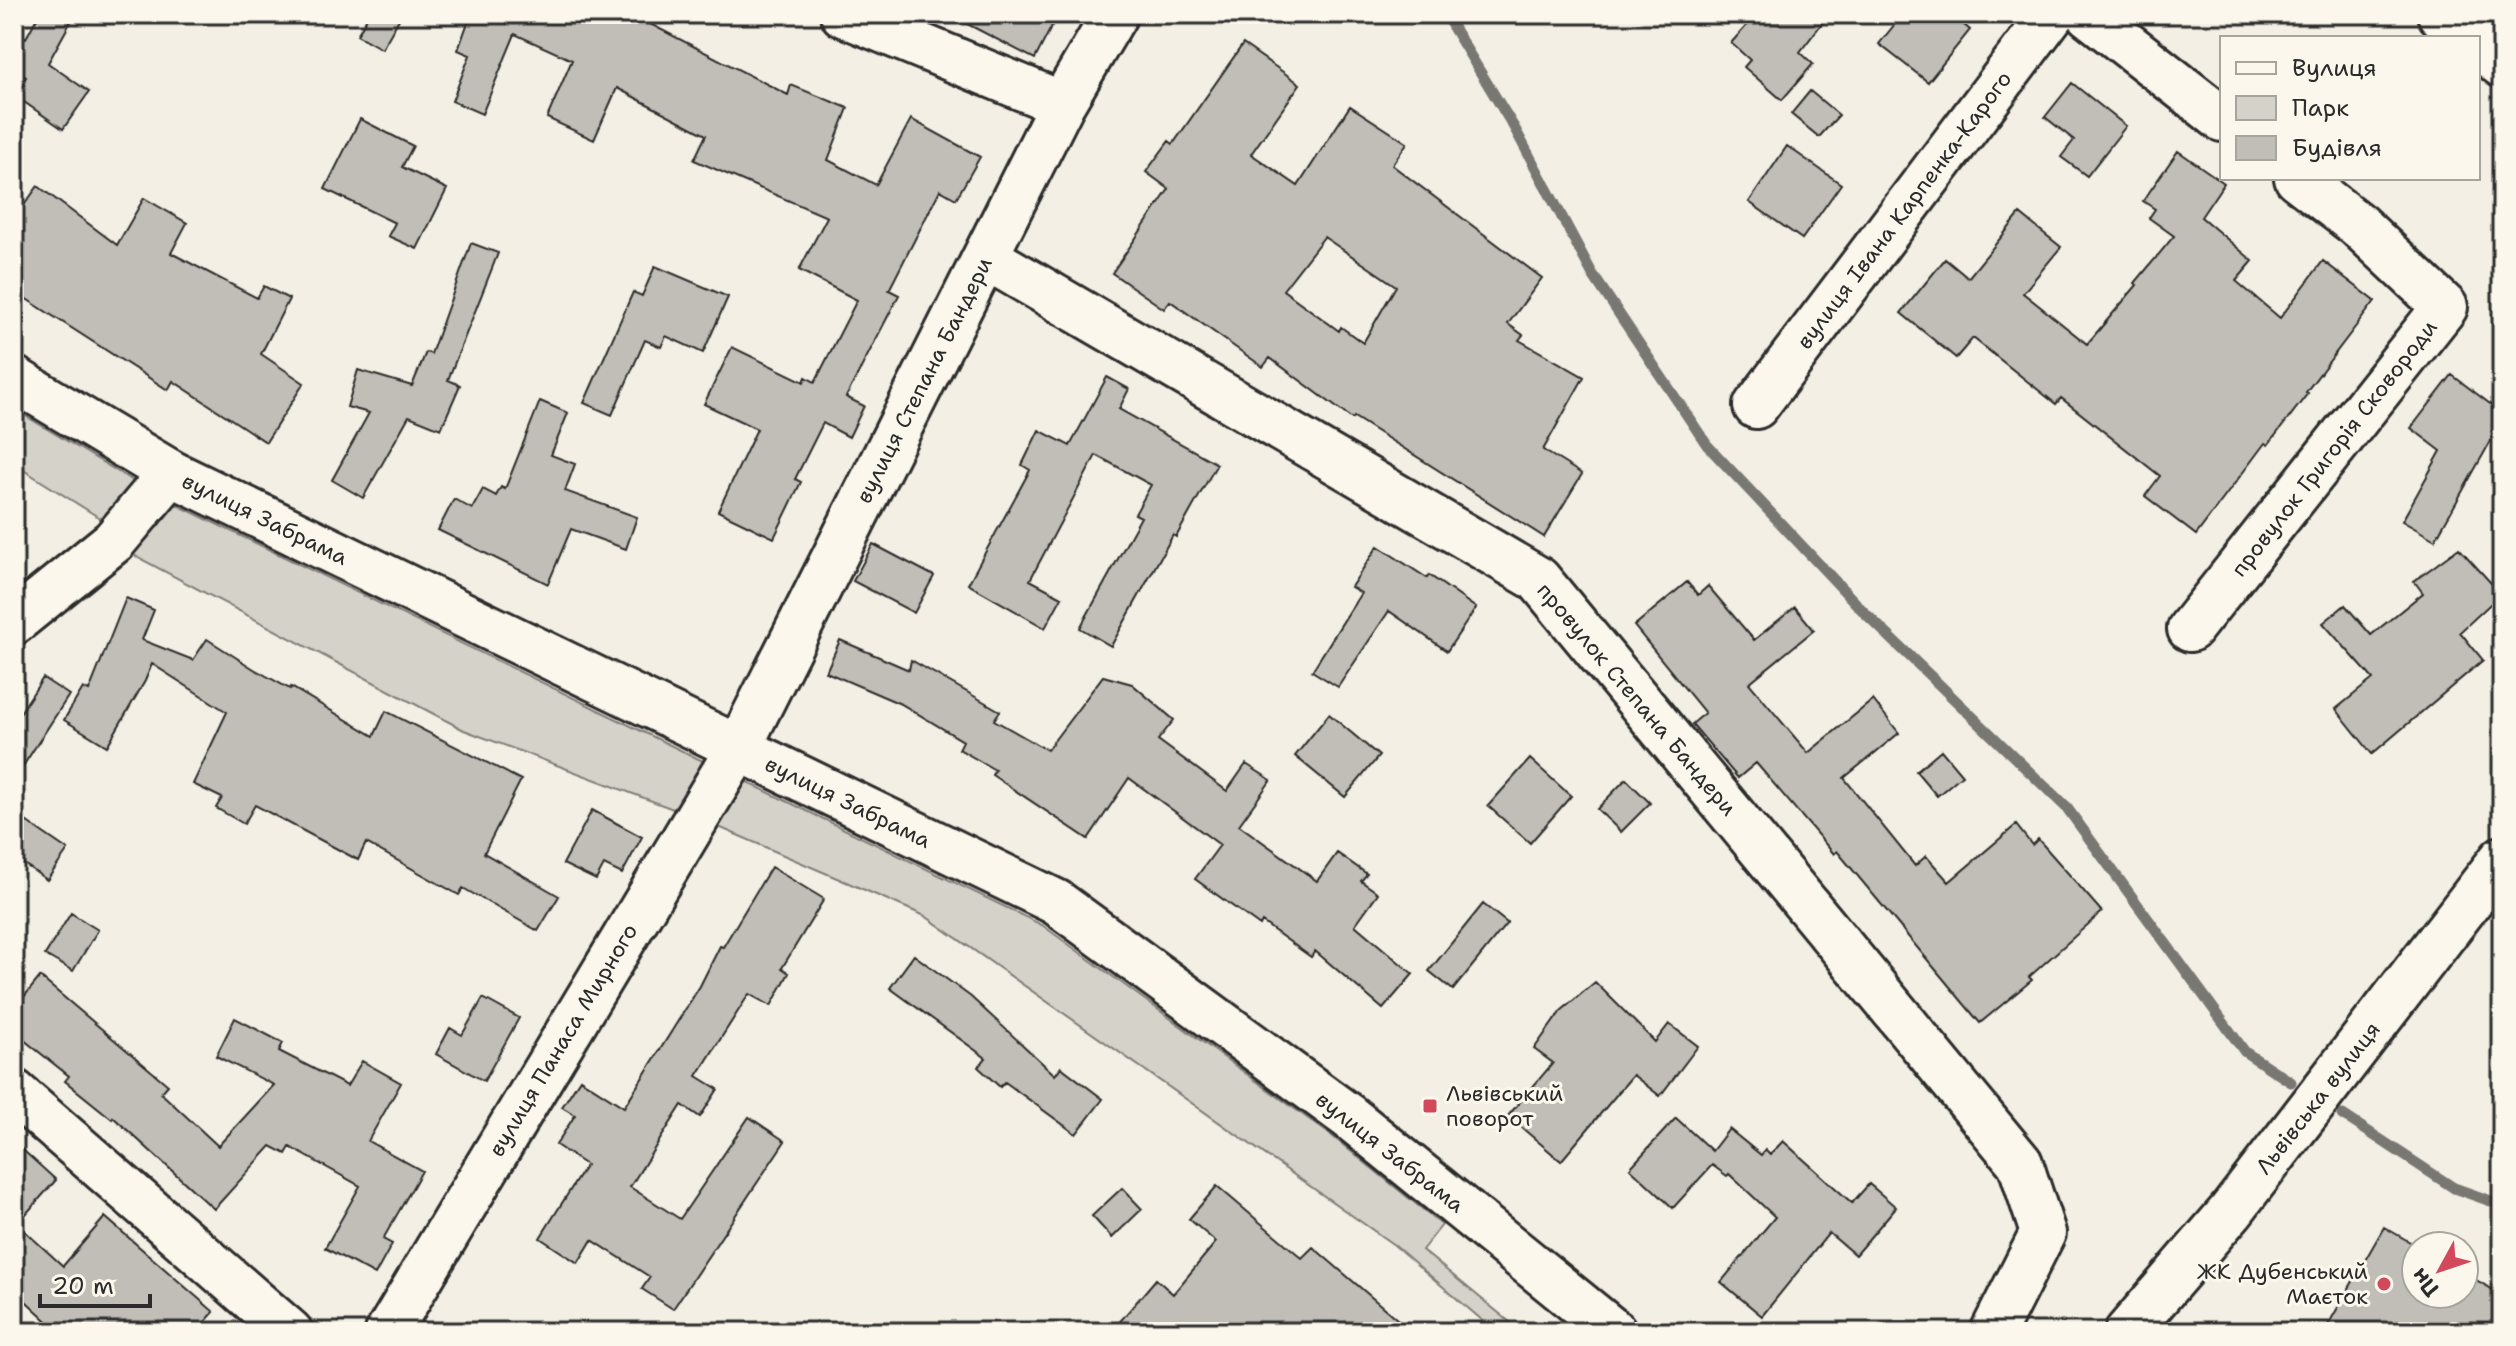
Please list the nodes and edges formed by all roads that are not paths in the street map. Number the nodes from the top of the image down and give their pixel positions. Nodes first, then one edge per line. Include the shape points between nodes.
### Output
1 (843, 14) edge
2 (1115, 14) edge
3 (2052, 14) edge
4 (2088, 14) edge
5 (2440, 14) edge
6 (2467, 36) edge
7 (2480, 47) edge
8 (2502, 65) edge
9 (1062, 104) junction
10 (2220, 117) edge
11 (2300, 180) edge
12 (986, 257) junction
13 (14, 379) edge
14 (1756, 406) dead end
15 (171, 473) junction
16 (14, 622) edge
17 (2190, 629) dead end
18 (738, 749) junction
19 (2502, 859) edge
20 (14, 1092) edge
21 (290, 1332) edge
22 (388, 1332) edge
23 (1614, 1332) edge
24 (1993, 1332) edge
25 (2127, 1332) edge

1 - 9 street
2 - 9 street, вулиця Степана Бандери
3 - 14 street, вулиця Івана Карпенка-Карого
4 - 10 street
5 - 6 street
7 - 8 street
9 - 12 street, вулиця Степана Бандери
11 - 17 street, провулок Григорія Сковороди via 2358,225 2445,307
12 - 18 street, вулиця Степана Бандери
12 - 24 street, провулок Степана Бандери via 1538,579 2020,1163 2043,1233
13 - 15 street, вулиця Забрама
15 - 16 street via 114,541
15 - 18 street, вулиця Забрама
18 - 22 street, вулиця Панаса Мирного
18 - 23 street, вулиця Забрама via 1056,902 1348,1116
19 - 25 street, Львівська вулиця via 2231,1211
20 - 21 street

